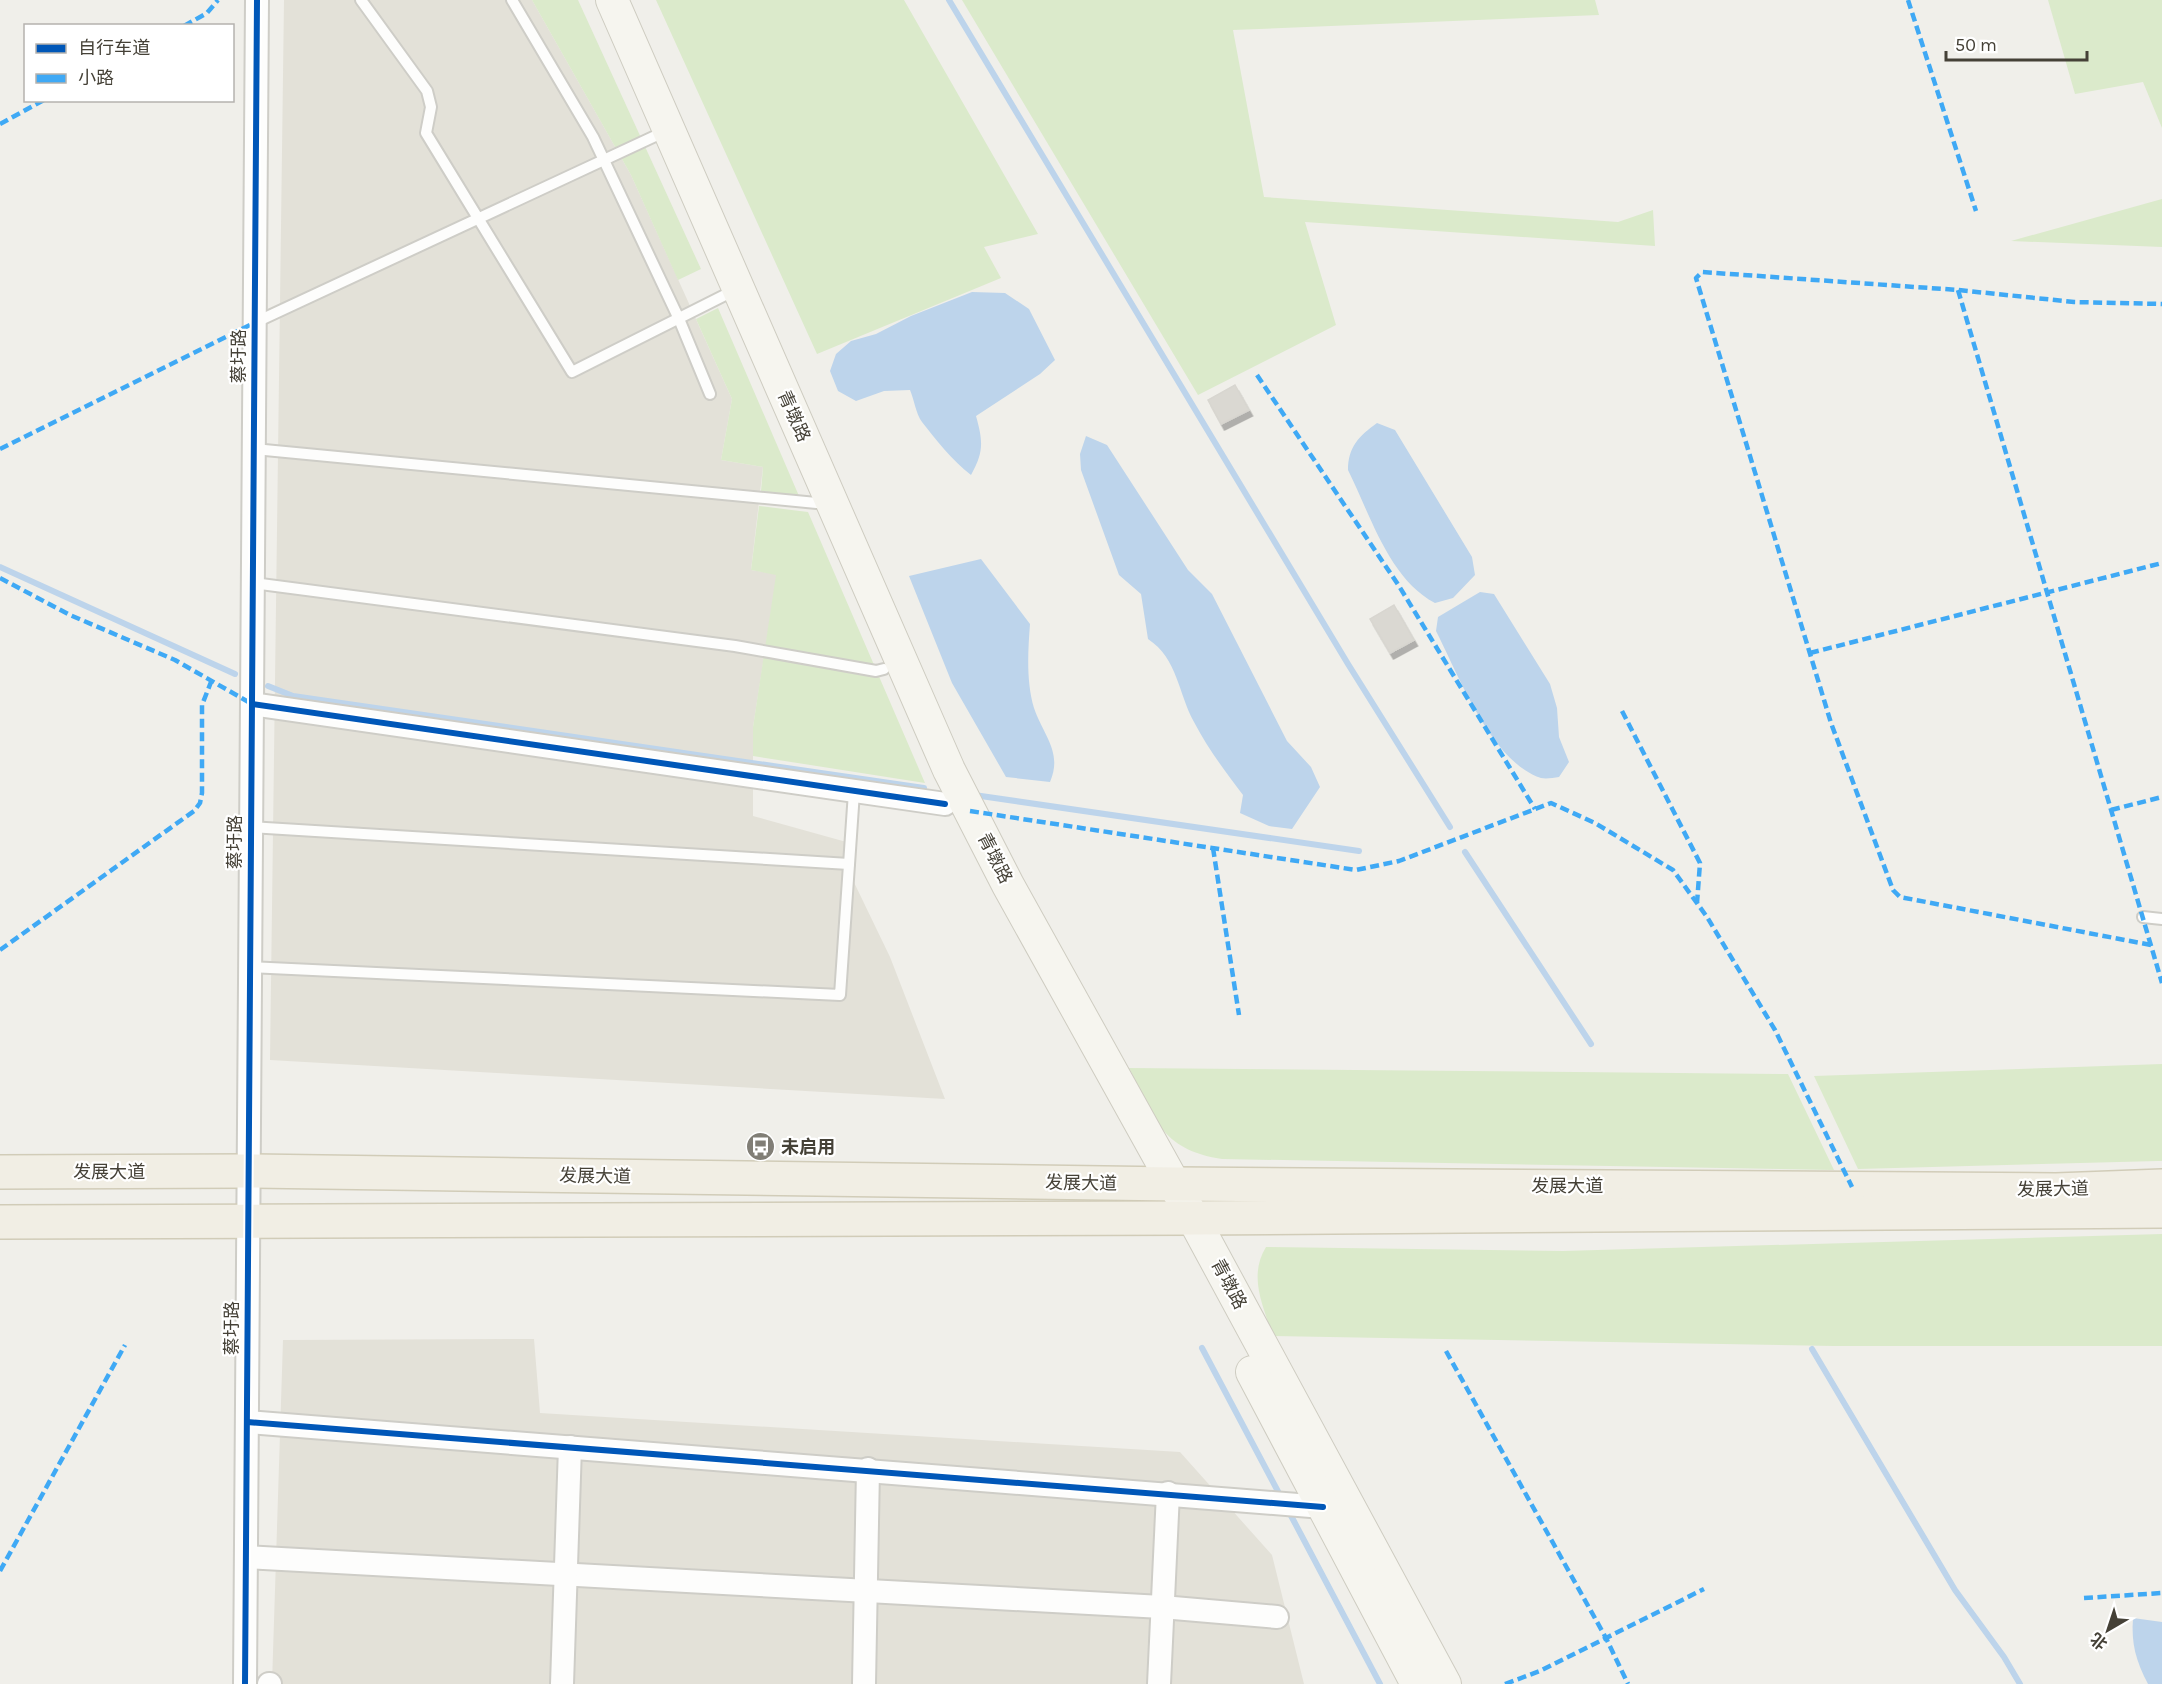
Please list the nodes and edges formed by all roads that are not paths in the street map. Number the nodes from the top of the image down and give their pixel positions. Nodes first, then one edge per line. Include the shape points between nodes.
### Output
1 (257, 0) edge
2 (361, 0) edge
3 (512, 0) edge
4 (591, 0) edge
5 (612, 0) edge
6 (660, 134) junction
7 (604, 160) junction
8 (478, 218) junction
9 (730, 293) junction
10 (679, 319) junction
11 (255, 323) junction
12 (710, 394) dead end
13 (254, 449) junction
14 (822, 503) junction
15 (253, 583) junction
16 (884, 669) junction
17 (252, 704) junction
18 (854, 792) junction
19 (945, 804) junction
20 (251, 827) junction
21 (849, 864) junction
22 (2143, 917) dead end
23 (2162, 919) edge
24 (249, 967) junction
25 (248, 1171) junction
26 (0, 1172) edge
27 (1164, 1184) junction
28 (2162, 1185) edge
29 (2162, 1211) edge
30 (1182, 1218) junction
31 (248, 1220) junction
32 (0, 1222) edge
33 (247, 1422) junction
34 (570, 1447) junction
35 (868, 1469) junction
36 (1168, 1493) junction
37 (1297, 1505) junction
38 (246, 1557) junction
39 (566, 1575) junction
40 (866, 1592) junction
41 (1162, 1607) junction
42 (1277, 1617) dead end
43 (245, 1684) edge
44 (562, 1684) edge
45 (864, 1684) edge
46 (1159, 1684) edge
47 (1417, 1684) edge
48 (1445, 1684) edge

1 - 11 street, 蔡圩路
2 - 8 lane via 427,91 431,107 426,133
3 - 7 lane
4 - 6 main road, 青墩路
5 - 6 main road, 青墩路
6 - 7 lane
6 - 9 main road, 青墩路
7 - 8 lane
7 - 10 lane
8 - 10 lane via 573,372
8 - 11 lane
9 - 10 lane
9 - 14 main road, 青墩路
10 - 12 lane
11 - 13 street, 蔡圩路
13 - 14 lane
13 - 15 street, 蔡圩路
14 - 16 main road, 青墩路
14 - 27 main road, 青墩路 via 949,770
15 - 16 lane via 724,644 876,671
15 - 17 street, 蔡圩路
16 - 19 main road, 青墩路
17 - 18 street
17 - 20 street, 蔡圩路
18 - 19 street
18 - 21 lane
19 - 27 main road, 青墩路
20 - 21 lane
20 - 24 street, 蔡圩路
21 - 24 lane via 840,995
22 - 23 lane
24 - 25 street, 蔡圩路
25 - 26 main road, 发展大道
25 - 27 main road, 发展大道
25 - 31 street, 蔡圩路
27 - 28 main road, 发展大道 via 2056,1190
27 - 30 main road, 青墩路
29 - 30 main road, 发展大道
30 - 31 main road, 发展大道
30 - 37 main road, 青墩路
30 - 48 main road, 青墩路
31 - 32 main road, 发展大道
31 - 33 street, 蔡圩路
33 - 34 street
33 - 38 street, 蔡圩路
34 - 35 street
34 - 39 street
35 - 36 street
35 - 40 street
36 - 37 street
36 - 41 street
37 - 47 main road, 青墩路
38 - 39 street
38 - 43 street, 蔡圩路
39 - 40 street
39 - 44 street
40 - 41 street
40 - 45 street
41 - 42 street
41 - 46 street

